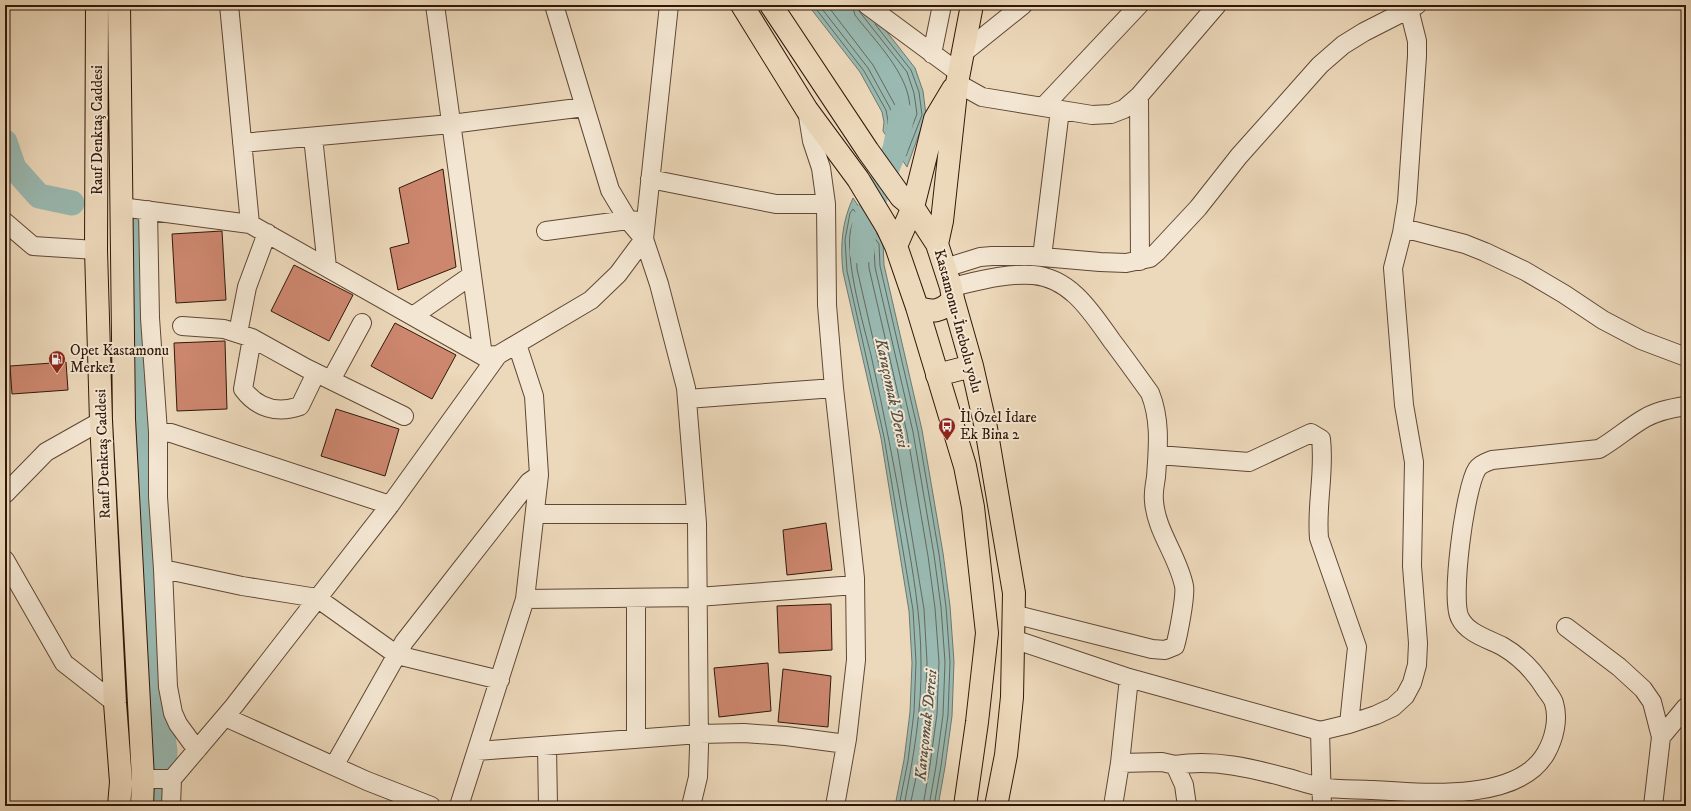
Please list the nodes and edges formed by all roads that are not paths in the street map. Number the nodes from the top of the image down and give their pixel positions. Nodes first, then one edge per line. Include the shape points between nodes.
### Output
1 (97, 5) edge
2 (119, 5) edge
3 (229, 5) edge
4 (434, 5) edge
5 (554, 5) edge
6 (669, 5) edge
7 (742, 5) edge
8 (771, 5) edge
9 (867, 5) edge
10 (942, 5) edge
11 (972, 5) edge
12 (1022, 5) edge
13 (1139, 5) edge
14 (1217, 5) edge
15 (1413, 7) edge
16 (932, 54) junction
17 (959, 70) junction
18 (1139, 96) junction
19 (585, 107) junction
20 (1052, 108) junction
21 (807, 110) junction
22 (451, 124) junction
23 (313, 137) junction
24 (242, 143) junction
25 (650, 179) junction
26 (907, 202) junction
27 (826, 204) junction
28 (122, 207) junction
29 (148, 210) junction
30 (628, 220) junction
31 (5, 222) edge
32 (250, 224) junction
33 (1403, 228) junction
34 (645, 231) junction
35 (546, 232) dead end
36 (267, 234) junction
37 (892, 237) junction
38 (937, 244) junction
39 (96, 250) junction
40 (1042, 257) junction
41 (1140, 261) junction
42 (327, 267) junction
43 (472, 275) junction
44 (950, 285) junction
45 (917, 308) junction
46 (413, 316) junction
47 (362, 323) dead end
48 (182, 326) dead end
49 (245, 335) junction
50 (517, 344) junction
51 (490, 355) junction
52 (1686, 357) edge
53 (972, 366) junction
54 (937, 376) junction
55 (323, 377) junction
56 (834, 388) junction
57 (687, 399) junction
58 (1686, 406) edge
59 (404, 416) dead end
60 (101, 421) junction
61 (158, 432) junction
62 (1158, 455) junction
63 (539, 475) junction
64 (5, 494) edge
65 (390, 505) junction
66 (535, 514) junction
67 (696, 514) junction
68 (5, 560) edge
69 (163, 569) junction
70 (855, 585) junction
71 (698, 597) junction
72 (317, 598) junction
73 (636, 598) junction
74 (525, 599) junction
75 (1013, 614) junction
76 (1566, 627) dead end
77 (1013, 639) junction
78 (397, 655) junction
79 (1129, 678) junction
80 (500, 680) junction
81 (114, 703) junction
82 (1686, 707) edge
83 (225, 717) junction
84 (1349, 724) junction
85 (1320, 731) junction
86 (699, 734) junction
87 (1661, 737) junction
88 (636, 739) junction
89 (846, 744) junction
90 (547, 746) junction
91 (197, 750) junction
92 (477, 751) junction
93 (1120, 763) junction
94 (1175, 765) junction
95 (334, 766) junction
96 (143, 779) junction
97 (172, 779) junction
98 (1321, 787) junction
99 (119, 806) edge
100 (142, 806) edge
101 (171, 806) edge
102 (431, 806) edge
103 (459, 806) edge
104 (548, 806) edge
105 (691, 806) edge
106 (835, 806) edge
107 (965, 806) edge
108 (996, 806) edge
109 (1113, 806) edge
110 (1188, 806) edge
111 (1322, 806) edge
112 (1653, 806) edge

1 - 39 main road, Rauf Denktaş Caddesi
2 - 28 main road, Rauf Denktaş Caddesi
3 - 24 street
4 - 22 street
5 - 19 street
6 - 25 street
7 - 21 main road
8 - 26 main road, Kastamonu-İnebolu yolu via 868,151
9 - 16 street
10 - 16 street
11 - 17 main road
12 - 17 street
13 - 20 street
14 - 18 street
15 - 33 street via 1417,41 1407,202
15 - 41 street via 1349,42 1320,65 1239,156 1198,208 1157,252 1150,258
16 - 17 street
17 - 20 street via 982,97
17 - 26 main road via 935,119
17 - 38 main road via 942,221
18 - 20 street via 1124,109 1111,114 1092,115
18 - 41 street
19 - 22 street
19 - 30 street via 610,190
20 - 40 street
21 - 27 street via 812,141 821,168
21 - 37 main road via 858,180
22 - 23 street
22 - 43 street
23 - 24 street
23 - 42 street
24 - 32 street
25 - 27 street via 776,204
25 - 34 street
26 - 37 main road
26 - 38 main road, Kastamonu-İnebolu yolu
27 - 56 street via 827,305
28 - 29 street
28 - 96 main road, Rauf Denktaş Caddesi via 124,419
29 - 32 street
29 - 61 street via 150,318
30 - 34 street
30 - 35 street
31 - 39 street via 33,246
32 - 36 street
33 - 52 street via 1465,244 1485,252 1525,271 1635,337
33 - 84 street via 1393,268 1404,405 1414,462 1412,566 1418,644 1417,666 1405,696 1393,707
34 - 50 street via 618,274 591,300
34 - 57 street
36 - 42 street
36 - 49 street via 247,287
37 - 45 main road
38 - 44 main road, Kastamonu-İnebolu yolu
39 - 60 main road, Rauf Denktaş Caddesi
40 - 41 street via 1100,262
40 - 44 street via 980,258
42 - 46 street
43 - 46 street
43 - 51 street
44 - 45 main road via 947,307 925,311
44 - 53 main road, Kastamonu-İnebolu yolu
44 - 62 street via 1016,274 1052,278 1066,286 1087,306 1150,393 1155,406 1159,437
45 - 54 main road
46 - 51 street
47 - 55 street
48 - 49 street via 224,329
49 - 55 street
49 - 55 street via 243,388 260,405 284,410 300,406
50 - 51 street
50 - 63 street via 534,396
51 - 65 street
53 - 54 main road
53 - 75 main road, Kastamonu-İnebolu yolu via 986,428 1012,585
54 - 107 main road via 965,466 973,507 987,632
55 - 59 street
56 - 57 street
56 - 70 street
57 - 67 street
58 - 98 street via 1644,418 1598,449 1492,460 1477,468 1462,529 1457,563 1457,610 1464,626 1504,648 1528,665 1554,702 1556,724 1546,753 1535,767 1504,785 1471,791 1430,794
60 - 64 street via 46,452
60 - 81 main road, Rauf Denktaş Caddesi
61 - 65 street
61 - 69 street via 158,498
62 - 75 street via 1154,500 1157,520 1177,562 1185,588 1175,646 1165,650 1152,649
62 - 84 street via 1249,462 1311,433 1321,439 1323,457 1319,538 1357,647
63 - 66 street
63 - 78 street via 529,482 404,642
65 - 72 street
66 - 67 street
66 - 74 street
67 - 71 street
68 - 81 street via 64,662
69 - 72 street via 242,586
69 - 91 street via 170,700 178,724
70 - 71 street
70 - 89 street via 856,660
71 - 73 street
71 - 86 street
72 - 78 street
72 - 83 street
73 - 74 street
73 - 88 street
74 - 80 street
75 - 77 main road, Kastamonu-İnebolu yolu
76 - 87 street via 1619,666 1643,690 1652,702
77 - 79 street
77 - 108 main road, Kastamonu-İnebolu yolu via 1012,697 1006,755
78 - 80 street
78 - 95 street
79 - 85 street
79 - 93 street
80 - 92 street
81 - 99 main road, Rauf Denktaş Caddesi via 121,782
82 - 87 street
83 - 91 street
83 - 95 street
84 - 85 street
85 - 98 street
86 - 88 street
86 - 89 street via 744,733
86 - 105 street via 698,777
87 - 112 street
88 - 90 street
89 - 106 street
90 - 92 street
90 - 104 street
91 - 97 street
92 - 103 street
93 - 94 street via 1162,762
93 - 109 street
94 - 98 street via 1234,765
94 - 110 street via 1184,785
95 - 102 street
96 - 97 street
96 - 100 main road, Rauf Denktaş Caddesi
97 - 101 street
98 - 111 street

